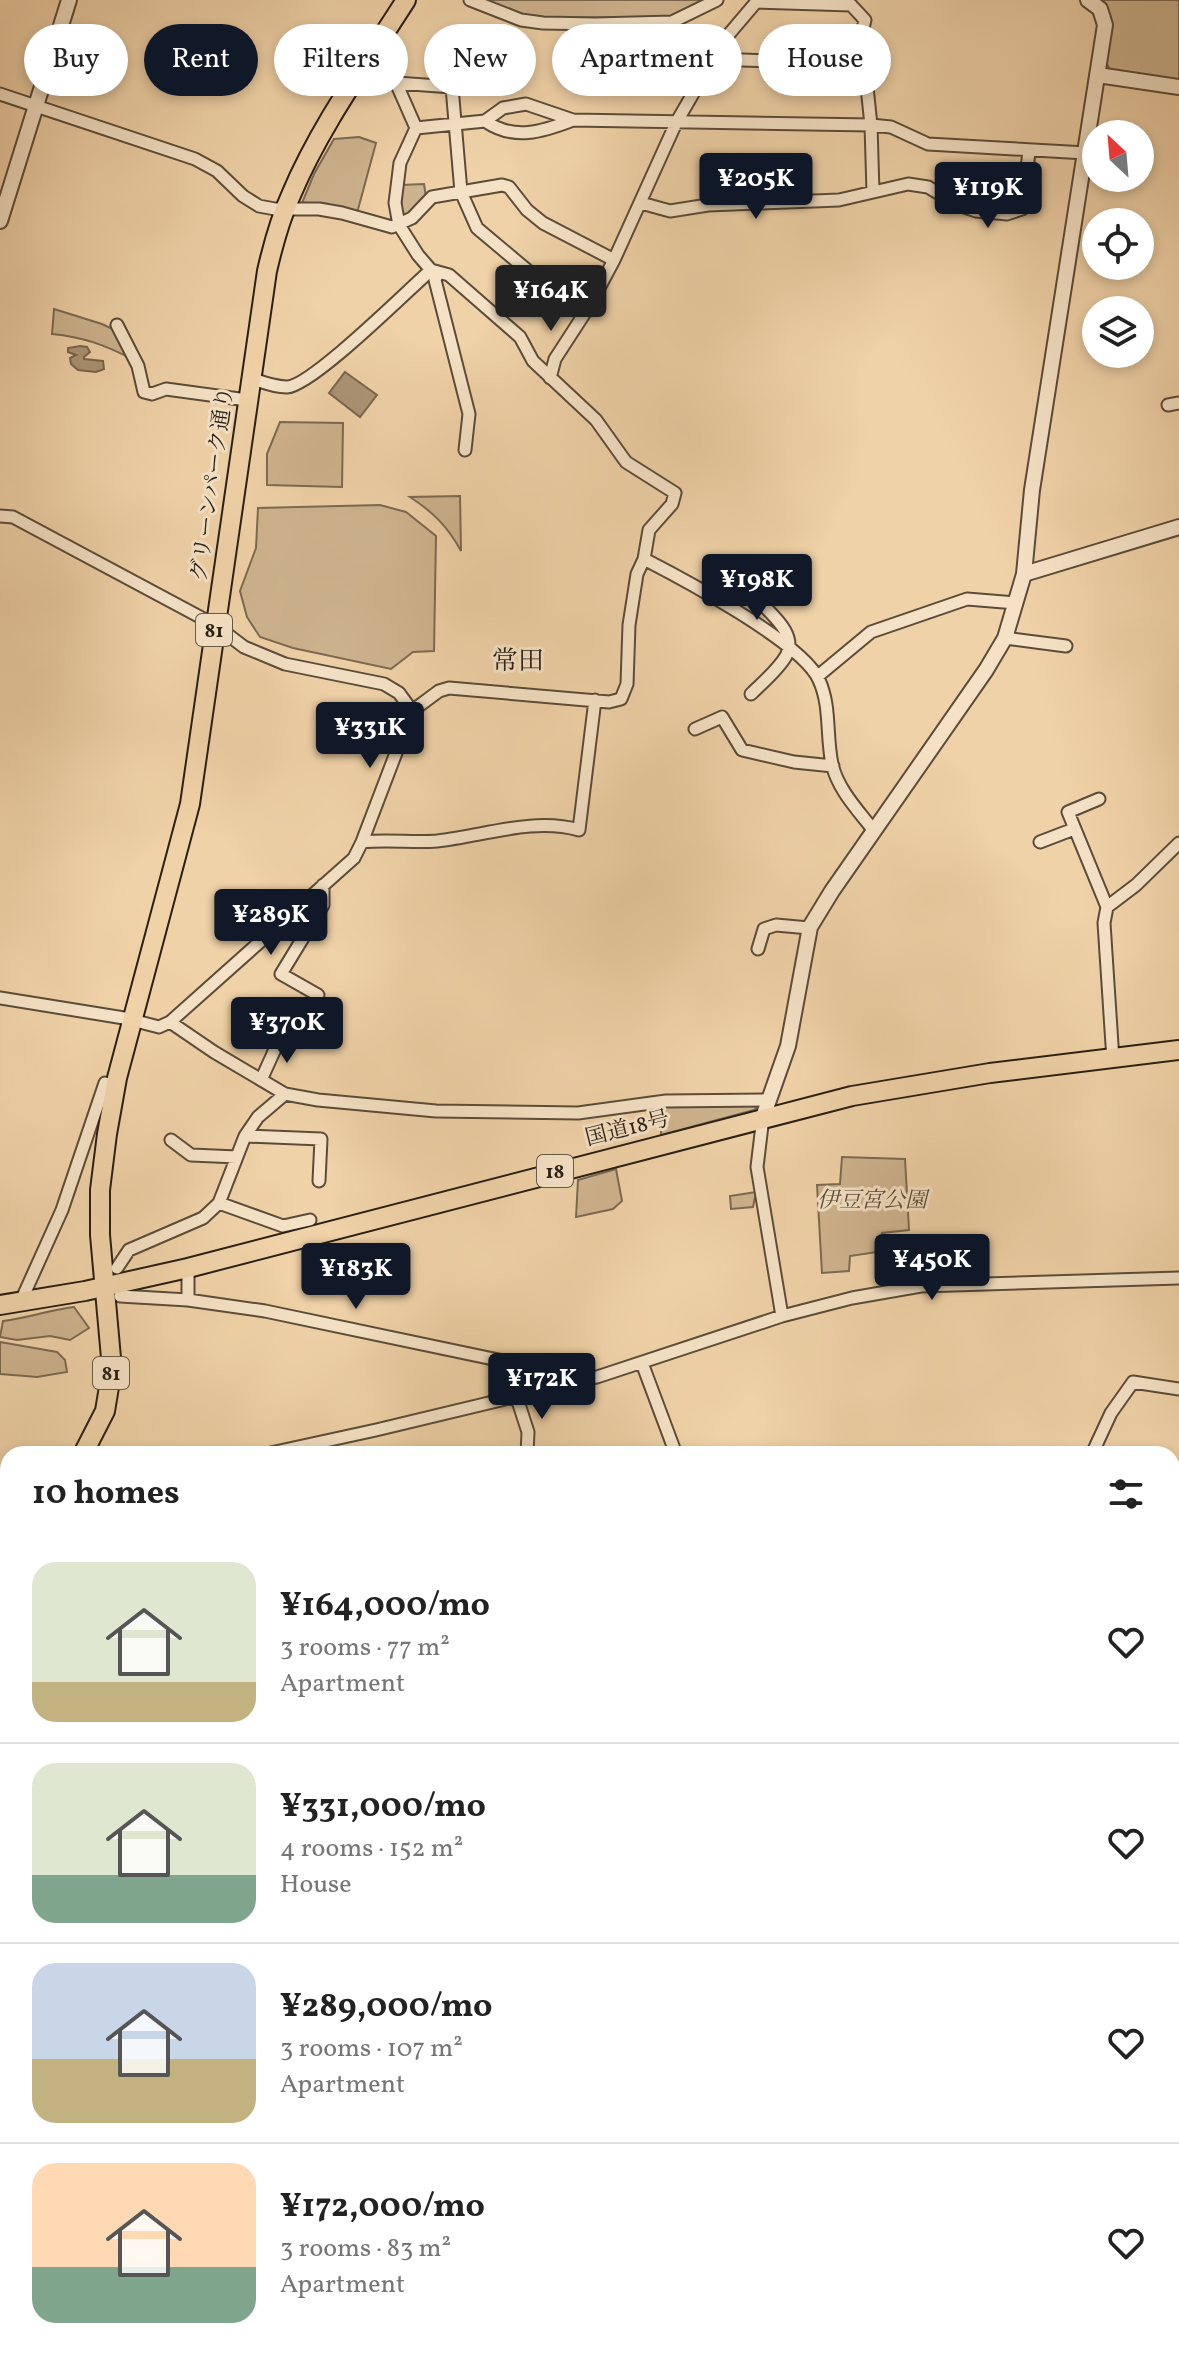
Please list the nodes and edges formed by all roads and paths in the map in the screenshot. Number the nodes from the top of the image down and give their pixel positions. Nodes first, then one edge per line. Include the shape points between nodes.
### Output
1 (69, 0) edge
2 (406, 0) edge
3 (470, 0) edge
4 (717, 0) edge
5 (1088, 0) edge
6 (758, 1) edge
7 (391, 24) edge
8 (738, 24) edge
9 (864, 24) edge
10 (1098, 75) junction
11 (408, 84) edge
12 (1179, 87) edge
13 (0, 94) edge
14 (346, 96) edge
15 (402, 96) edge
16 (692, 96) edge
17 (868, 96) edge
18 (34, 105) junction
19 (573, 120) junction
20 (1091, 120) edge
21 (485, 121) junction
22 (676, 123) junction
23 (455, 125) junction
24 (871, 125) junction
25 (416, 128) junction
26 (1029, 152) junction
27 (1082, 153) edge
28 (1082, 178) edge
29 (461, 192) junction
30 (873, 192) junction
31 (641, 203) junction
32 (286, 208) junction
33 (0, 221) edge
34 (399, 225) junction
35 (614, 260) junction
36 (434, 271) junction
37 (497, 317) junction
38 (117, 325) dead end
39 (251, 378) junction
40 (550, 378) junction
41 (247, 400) junction
42 (465, 450) dead end
43 (0, 516) edge
44 (1179, 527) edge
45 (644, 559) junction
46 (749, 566) dead end
47 (1024, 574) junction
48 (1016, 603) junction
49 (215, 625) junction
50 (1005, 638) junction
51 (1066, 646) dead end
52 (788, 647) junction
53 (818, 676) junction
54 (751, 694) dead end
55 (595, 700) junction
56 (412, 711) junction
57 (695, 729) dead end
58 (833, 766) junction
59 (1099, 799) dead end
60 (1074, 829) junction
61 (874, 831) junction
62 (362, 842) junction
63 (1040, 842) dead end
64 (1179, 843) edge
65 (323, 885) junction
66 (1107, 907) junction
67 (809, 928) junction
68 (758, 949) dead end
69 (318, 995) dead end
70 (0, 998) edge
71 (134, 1022) junction
72 (170, 1022) junction
73 (281, 1036) dead end
74 (1179, 1050) edge
75 (1113, 1060) junction
76 (261, 1080) junction
77 (285, 1094) junction
78 (766, 1109) junction
79 (98, 1132) junction
80 (245, 1136) junction
81 (171, 1140) dead end
82 (237, 1157) junction
83 (319, 1181) dead end
84 (219, 1203) junction
85 (310, 1220) dead end
86 (117, 1268) dead end
87 (188, 1268) junction
88 (1179, 1278) edge
89 (112, 1291) junction
90 (188, 1300) junction
91 (21, 1301) junction
92 (0, 1305) edge
93 (782, 1316) junction
94 (642, 1363) junction
95 (584, 1378) junction
96 (1179, 1389) edge
97 (516, 1395) junction
98 (87, 1446) edge
99 (303, 1446) edge
100 (527, 1446) edge
101 (673, 1446) edge
102 (1096, 1446) edge

1 - 18 street
2 - 7 main road, グリーンパーク通り / 81
3 - 4 street via 521,20 595,24 672,22
5 - 10 street via 1105,19
6 - 8 street
6 - 9 street via 851,5
10 - 12 street
10 - 20 street
11 - 23 street via 452,87
13 - 18 street
14 - 32 main road, グリーンパーク通り / 81
15 - 25 street
16 - 22 street
17 - 24 street
18 - 32 street via 181,153 217,171 251,202
18 - 33 street
19 - 21 street via 524,135 498,130
19 - 21 street via 526,104 503,108
19 - 22 street
21 - 23 street
22 - 24 street
22 - 31 street
23 - 25 street
23 - 29 street
24 - 26 street via 891,127 928,144
24 - 30 street
25 - 34 street via 400,163 395,203
26 - 27 street
26 - 30 street via 1022,209 1007,214 967,208 928,187 908,184
28 - 47 street via 1032,490
29 - 34 street via 432,197
29 - 35 street via 509,187 543,223
29 - 37 street via 477,228 533,275
30 - 31 street via 839,200 670,211
31 - 35 street
32 - 34 street
32 - 39 main road, グリーンパーク通り / 81 via 267,271
34 - 36 street
35 - 40 street via 555,359
36 - 37 street via 449,275
36 - 39 street via 299,383 288,387
36 - 42 street via 469,414
37 - 40 street via 520,337
38 - 41 street via 138,366 144,392 166,389
39 - 41 main road, グリーンパーク通り / 81
40 - 45 street via 596,420 626,462 675,493 649,530
41 - 49 main road, グリーンパーク通り / 81
43 - 49 street via 13,517
44 - 47 street
45 - 52 street via 773,632
45 - 55 street via 629,625 627,684 621,699
46 - 52 street via 751,587 778,617
47 - 48 street
48 - 50 street
48 - 53 street via 967,599 871,632
49 - 56 street via 244,647 285,664 384,684
49 - 71 main road, グリーンパーク通り / 81 via 190,804
50 - 51 street
50 - 61 street
52 - 53 street
52 - 54 street
53 - 58 street
55 - 56 street via 449,688
55 - 62 street via 579,830 563,825 498,829 436,841
56 - 62 street
57 - 58 street via 722,717 742,750
58 - 61 street via 843,791
59 - 60 street via 1068,812
60 - 63 street
60 - 66 street
61 - 67 street
62 - 65 street via 354,858
64 - 66 street
65 - 69 street via 323,905 281,974
65 - 72 street
66 - 75 street
67 - 68 street via 764,929
67 - 78 street via 791,1032
70 - 71 street
71 - 72 street via 159,1027
71 - 79 main road, グリーンパーク通り / 81 via 117,1087
72 - 76 street
73 - 76 street
74 - 75 main road, 国道18号 / 18
75 - 78 main road, 国道18号 / 18 via 969,1076
76 - 77 street
77 - 78 street via 481,1113 578,1113 666,1101
77 - 80 street
78 - 87 main road, 国道18号 / 18
78 - 93 street via 757,1167
79 - 89 main road, グリーンパーク通り / 81 via 100,1203
79 - 91 street
80 - 82 street
80 - 83 street via 321,1139
81 - 82 street via 191,1155
82 - 84 street
84 - 85 street via 283,1226
84 - 86 street via 203,1218 129,1250
87 - 89 main road, 国道18号 / 18
87 - 90 street
88 - 93 street via 921,1286
89 - 90 street
89 - 91 main road, 国道18号 / 18
89 - 98 main road, 81 via 111,1379 100,1423
90 - 95 street
91 - 92 main road, 国道18号 / 18
93 - 94 street
94 - 95 street
94 - 101 street
95 - 97 street
96 - 102 street via 1133,1382
97 - 99 street
97 - 100 street

